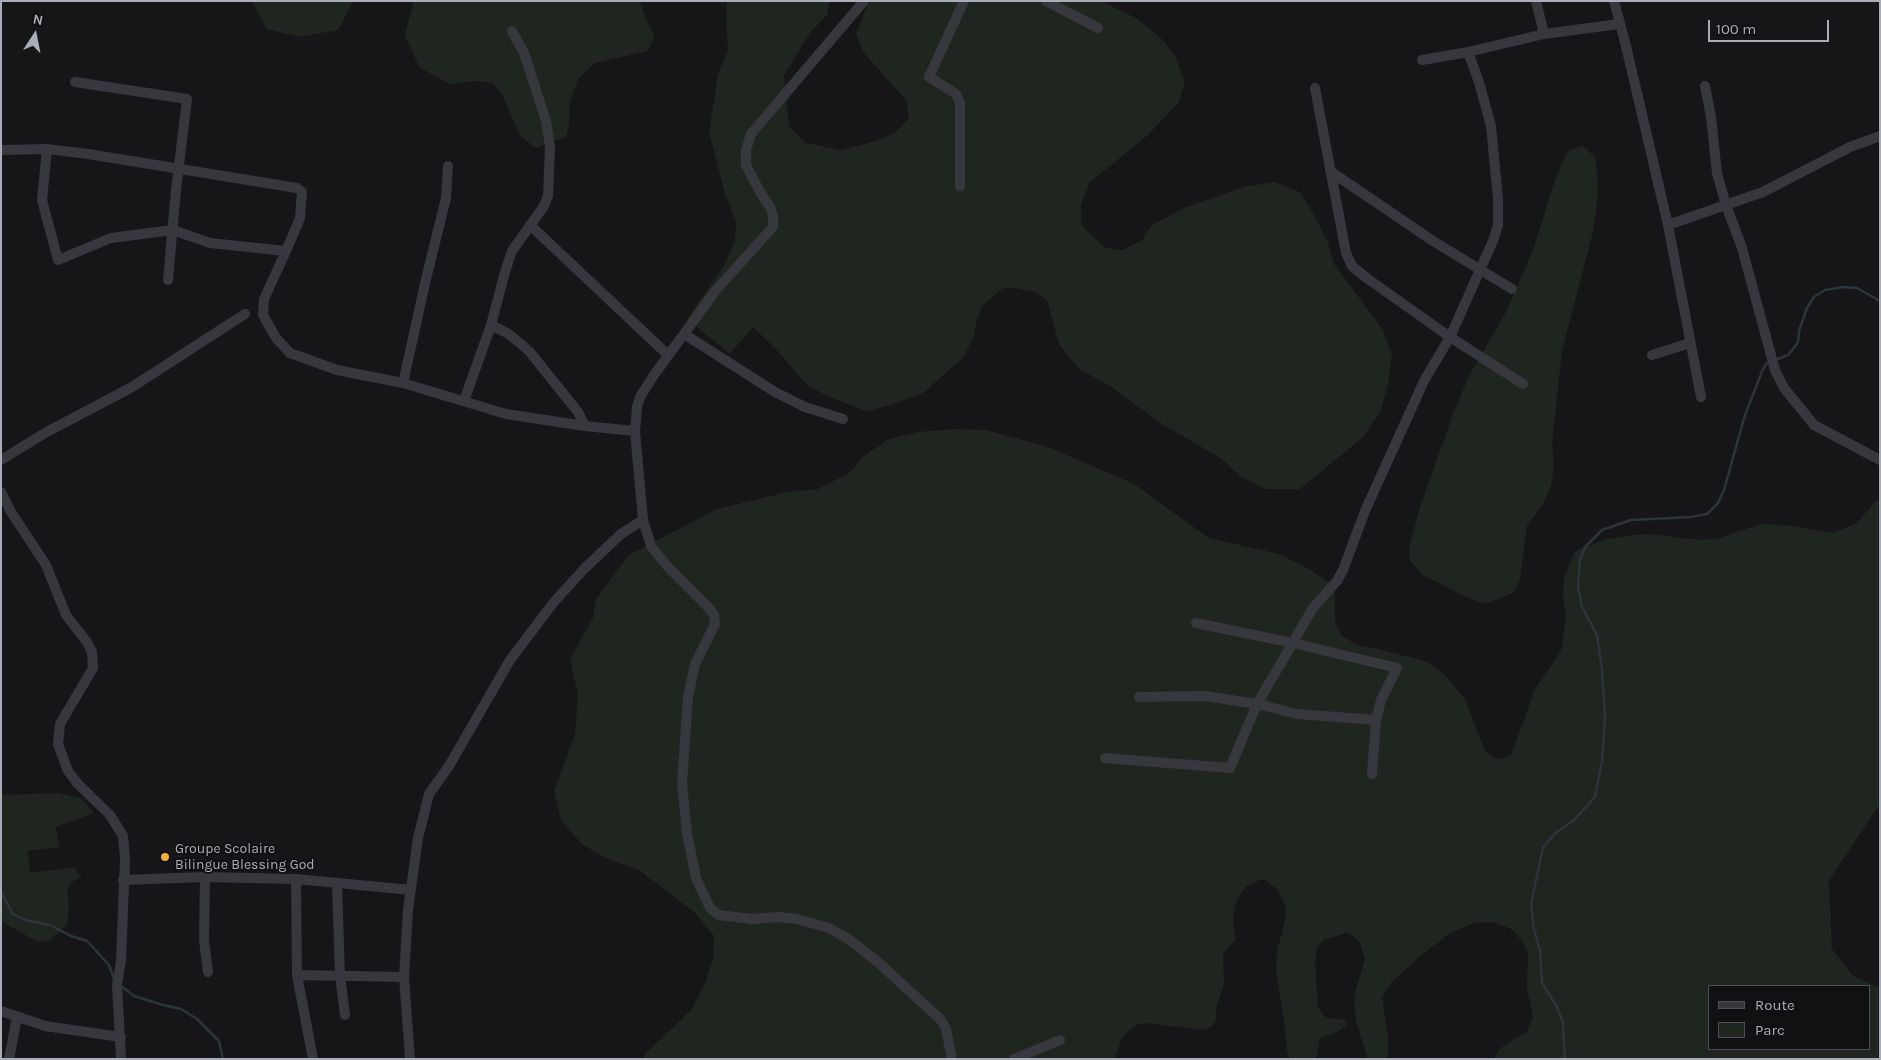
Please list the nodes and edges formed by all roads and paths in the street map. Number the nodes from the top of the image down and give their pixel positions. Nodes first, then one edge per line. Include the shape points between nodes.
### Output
1 (864, 1) edge
2 (964, 1) edge
3 (1046, 1) edge
4 (1536, 1) edge
5 (1614, 1) edge
6 (1619, 24) junction
7 (1098, 28) dead end
8 (512, 31) dead end
9 (1544, 34) junction
10 (1468, 52) junction
11 (1422, 60) dead end
12 (75, 82) dead end
13 (1705, 86) dead end
14 (1315, 88) dead end
15 (1880, 136) edge
16 (47, 149) junction
17 (1, 150) edge
18 (448, 166) dead end
19 (178, 168) junction
20 (1330, 171) junction
21 (960, 186) dead end
22 (1726, 206) junction
23 (530, 225) junction
24 (1668, 225) junction
25 (172, 230) junction
26 (286, 251) junction
27 (1480, 271) junction
28 (168, 280) dead end
29 (1512, 289) dead end
30 (245, 314) dead end
31 (491, 325) junction
32 (684, 334) junction
33 (1450, 337) junction
34 (1690, 342) junction
35 (668, 355) junction
36 (1652, 355) dead end
37 (403, 383) junction
38 (1522, 384) dead end
39 (1701, 397) dead end
40 (464, 401) junction
41 (843, 419) dead end
42 (585, 426) junction
43 (635, 431) junction
44 (1, 460) edge
45 (1880, 460) edge
46 (1, 492) edge
47 (643, 520) junction
48 (1196, 623) dead end
49 (1293, 642) junction
50 (1139, 697) dead end
51 (1257, 704) junction
52 (1376, 720) junction
53 (1105, 758) dead end
54 (1372, 774) dead end
55 (205, 878) junction
56 (296, 879) junction
57 (123, 880) junction
58 (337, 883) junction
59 (411, 890) junction
60 (208, 972) dead end
61 (297, 975) junction
62 (340, 976) junction
63 (404, 976) junction
64 (1, 1011) edge
65 (345, 1015) dead end
66 (17, 1017) junction
67 (121, 1037) junction
68 (1060, 1040) dead end
69 (9, 1059) edge
70 (121, 1059) edge
71 (313, 1059) edge
72 (410, 1059) edge
73 (952, 1059) edge
74 (1014, 1059) edge

1 - 32 street via 751,134 746,165 770,207 773,227 716,290
2 - 21 street via 929,77 956,94 960,103
3 - 7 street
4 - 9 street
5 - 6 street
6 - 9 street
6 - 24 street via 1626,42
8 - 23 street via 524,53 541,100 550,147 548,196
9 - 10 street
10 - 11 street
10 - 27 street via 1491,126 1498,199 1498,225
12 - 19 street via 187,99
13 - 22 street via 1717,173
14 - 20 street
15 - 22 street via 1850,147 1763,192
16 - 17 street
16 - 19 street
16 - 25 street via 42,200 58,260 111,238
18 - 37 street via 446,198
19 - 25 street
19 - 26 street via 297,188 302,192 300,218
20 - 27 street
20 - 33 street via 1346,253 1352,266
22 - 24 street
22 - 45 street via 1742,248 1775,370 1784,388 1814,425
23 - 31 street via 512,250
23 - 35 street
24 - 34 street
25 - 26 street via 210,243
25 - 28 street
26 - 37 street via 264,299 263,315 276,338 290,353 308,361
27 - 29 street
27 - 33 street
30 - 44 street via 132,387 44,433
31 - 40 street
31 - 42 street via 509,334 529,352 578,412
32 - 35 street
32 - 41 street via 775,392 804,407
33 - 38 street
33 - 49 street via 1424,381 1400,433 1343,570 1313,608
34 - 36 street
34 - 39 street
35 - 43 street via 640,398
37 - 40 street
40 - 42 street via 506,414
42 - 43 street
43 - 47 street
46 - 57 street via 46,566 66,615 92,652 93,668 60,724 58,744 68,771 110,815 123,836
47 - 59 street via 621,534 584,569 510,660 449,766 429,794 418,838
47 - 73 street via 651,546 714,615 715,624 695,664 688,697 682,784 696,878 710,908 719,915 798,919 829,928 850,940 941,1020
48 - 49 street
49 - 51 street
49 - 52 street via 1398,668 1381,700
50 - 51 street via 1205,696
51 - 52 street via 1297,714
51 - 53 street via 1230,768
52 - 54 street
55 - 56 street
55 - 57 street
55 - 60 street via 204,946
56 - 58 street
56 - 61 street
57 - 67 street via 118,984
58 - 59 street
58 - 62 street
59 - 63 street
61 - 62 street
61 - 71 street
62 - 63 street
62 - 65 street
63 - 72 street
64 - 66 street
66 - 67 street via 55,1027
66 - 69 street
67 - 70 street
68 - 74 street

